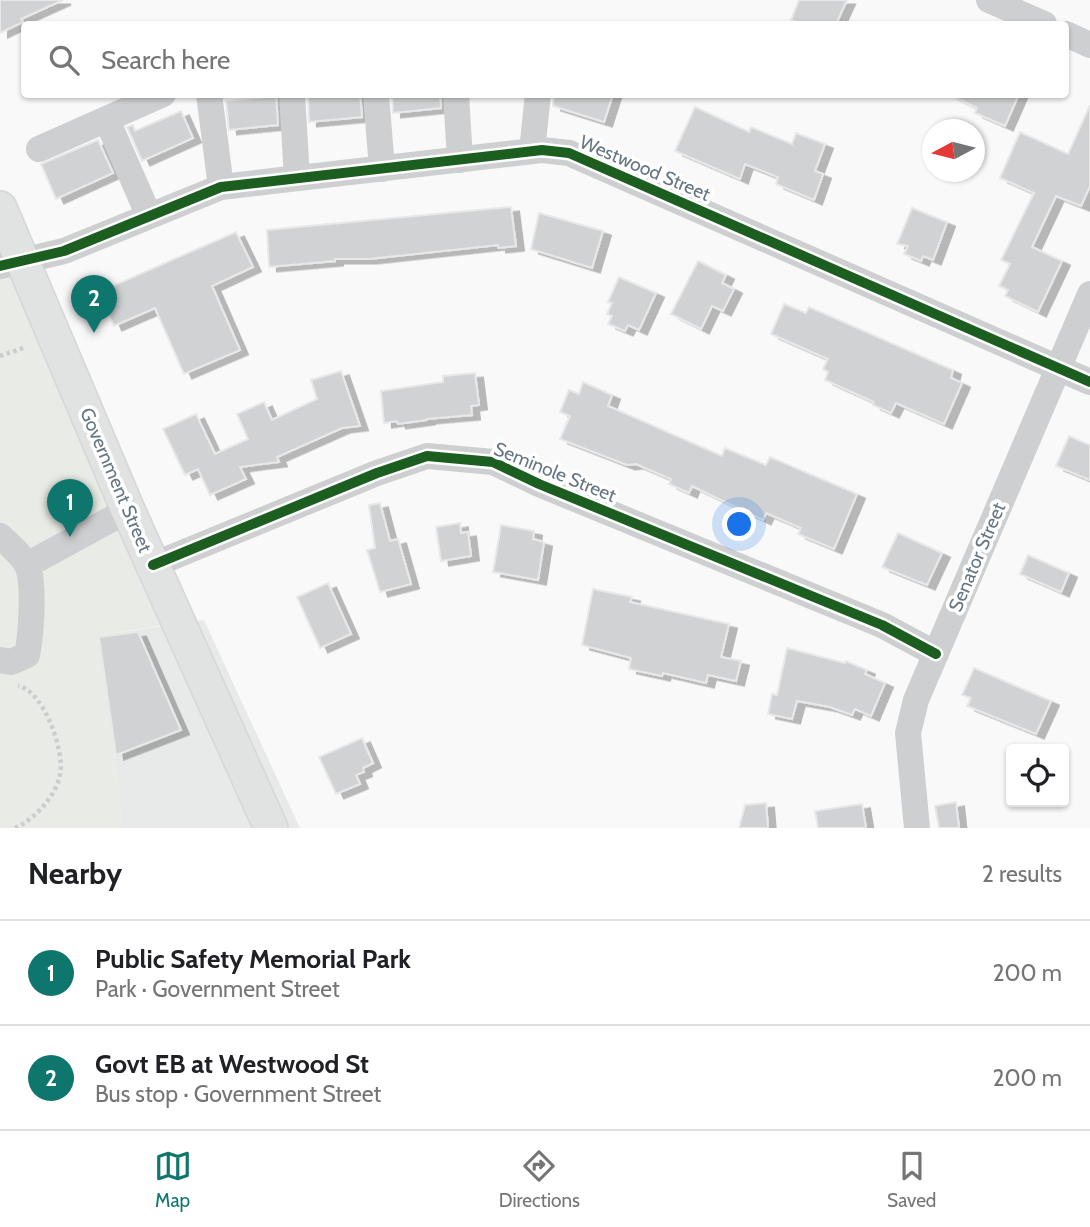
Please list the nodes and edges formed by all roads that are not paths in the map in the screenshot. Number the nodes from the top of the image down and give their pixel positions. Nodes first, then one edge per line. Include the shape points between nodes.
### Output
1 (989, 0) edge
2 (1037, 21) edge
3 (1069, 35) edge
4 (1090, 45) edge
5 (154, 98) edge
6 (210, 98) edge
7 (292, 98) edge
8 (376, 98) edge
9 (456, 98) edge
10 (538, 98) edge
11 (107, 120) junction
12 (39, 149) dead end
13 (532, 152) junction
14 (460, 160) junction
15 (382, 169) junction
16 (298, 178) junction
17 (221, 187) junction
18 (0, 208) edge
19 (149, 216) junction
20 (11, 263) edge
21 (1090, 294) edge
22 (1059, 368) junction
23 (1090, 382) edge
24 (128, 510) junction
25 (0, 536) edge
26 (27, 565) junction
27 (153, 565) junction
28 (936, 653) junction
29 (0, 660) edge
30 (271, 828) edge
31 (917, 828) edge

1 - 2 street
3 - 4 street
5 - 11 street
6 - 17 street
7 - 16 street
8 - 15 street
9 - 14 street
10 - 13 street
11 - 12 street
11 - 19 street
13 - 14 street, Westwood Street
13 - 22 street, Westwood Street via 569,153
14 - 15 street, Westwood Street
15 - 16 street, Westwood Street
16 - 17 street, Westwood Street
17 - 19 street, Westwood Street
18 - 20 main road, Government Street
19 - 20 street, Westwood Street via 61,252
20 - 24 main road, Government Street
21 - 22 street, Senator Street
22 - 23 street, Westwood Street
22 - 28 street, Senator Street
24 - 26 street
24 - 27 main road, Government Street
25 - 26 street
26 - 29 street via 31,637 27,655 11,662
27 - 28 street, Seminole Street via 427,456 493,461 882,625
27 - 30 main road, Government Street
28 - 31 street, Senator Street via 908,733

